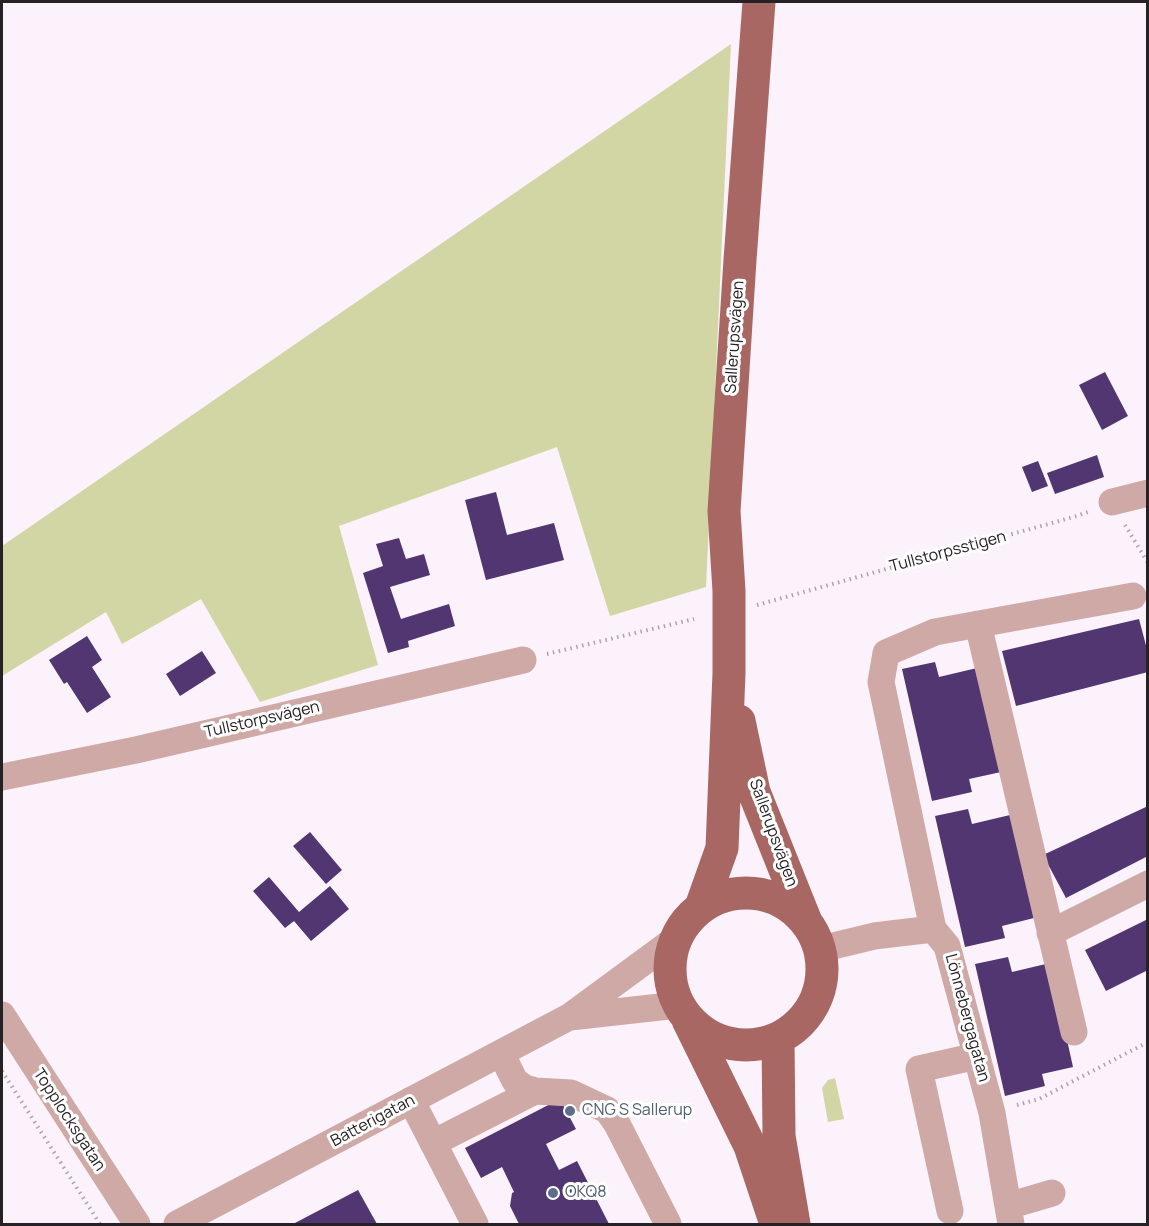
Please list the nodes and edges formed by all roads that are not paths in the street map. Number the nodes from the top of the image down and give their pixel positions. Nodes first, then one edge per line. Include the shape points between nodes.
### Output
1 (759, 2) edge
2 (1148, 493) edge
3 (1112, 502) road end
4 (1133, 596) dead end
5 (978, 624) junction
6 (523, 660) road end
7 (729, 672) junction
8 (2, 777) edge
9 (1148, 884) edge
10 (700, 907) junction
11 (933, 929) junction
12 (1050, 933) junction
13 (813, 935) junction
14 (675, 939) junction
15 (682, 1012) junction
16 (2, 1015) edge
17 (569, 1017) junction
18 (1074, 1032) dead end
19 (777, 1040) junction
20 (501, 1053) junction
21 (977, 1056) junction
22 (535, 1091) junction
23 (411, 1100) junction
24 (433, 1143) junction
25 (1052, 1192) dead end
26 (950, 1211) dead end
27 (1009, 1215) edge
28 (136, 1224) edge
29 (177, 1224) edge
30 (475, 1224) edge
31 (668, 1224) edge
32 (776, 1224) edge
33 (794, 1224) edge

1 - 7 main road, Sallerupsvägen via 724,511
2 - 3 street
4 - 5 street
5 - 11 street via 935,632 886,652 881,681
5 - 12 street
6 - 8 street, Tullstorpsvägen via 136,750
7 - 10 main road, Sallerupsvägen via 722,848
7 - 13 main road, Sallerupsvägen via 754,792
9 - 12 street
10 - 13 main road, Sallerupsvägen via 727,895 756,893 784,902
10 - 14 main road, Sallerupsvägen
11 - 13 street via 874,936
11 - 21 street, Lönnebergagatan via 947,946
12 - 18 street
13 - 19 main road, Sallerupsvägen via 822,976 816,1002 800,1024
14 - 15 main road, Sallerupsvägen via 669,961 670,983
14 - 17 street, Batterigatan
15 - 17 street, Batterigatan
15 - 19 main road, Sallerupsvägen via 706,1035 729,1044 754,1046
15 - 32 main road, Sallerupsvägen via 750,1146
16 - 28 street, Topplocksgatan
17 - 20 street, Batterigatan
19 - 33 main road via 779,1136
20 - 22 street via 515,1081
20 - 23 street, Batterigatan
21 - 26 street via 919,1069
21 - 27 street, Lönnebergagatan via 992,1113
22 - 24 street
22 - 31 street via 571,1093 607,1110
23 - 24 street
23 - 29 street, Batterigatan
24 - 30 street
25 - 27 street

